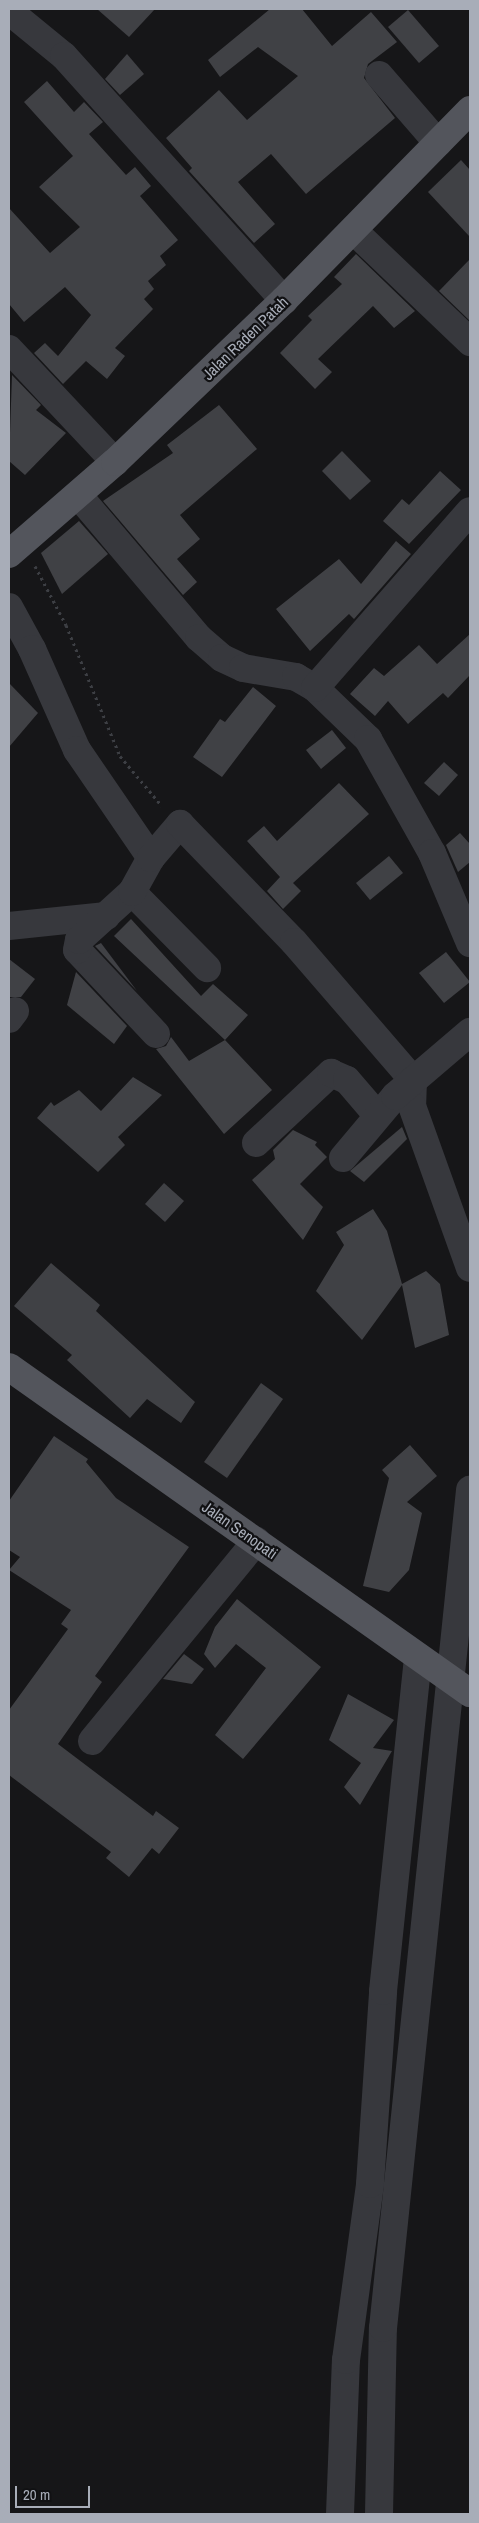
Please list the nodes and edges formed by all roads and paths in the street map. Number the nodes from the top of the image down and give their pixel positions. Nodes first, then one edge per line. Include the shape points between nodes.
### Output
1 (9, 11) edge
2 (379, 75) dead end
3 (470, 110) edge
4 (426, 130) junction
5 (354, 231) junction
6 (279, 294) junction
7 (470, 342) edge
8 (9, 349) edge
9 (104, 450) junction
10 (78, 495) junction
11 (470, 511) edge
12 (16, 547) edge
13 (9, 608) edge
14 (315, 688) junction
15 (177, 829) junction
16 (151, 858) junction
17 (132, 892) junction
18 (106, 916) junction
19 (9, 926) edge
20 (470, 943) edge
21 (206, 968) dead end
22 (470, 1032) edge
23 (156, 1034) dead end
24 (392, 1100) junction
25 (256, 1143) dead end
26 (344, 1158) dead end
27 (470, 1268) edge
28 (9, 1367) edge
29 (470, 1490) edge
30 (256, 1541) junction
31 (445, 1675) edge
32 (92, 1741) dead end
33 (340, 2514) edge
34 (379, 2514) edge

1 - 6 street via 64,56
2 - 4 street
3 - 4 main road, Jalan Raden Patah
4 - 5 main road, Jalan Raden Patah
5 - 6 main road, Jalan Raden Patah
5 - 7 street
6 - 9 main road, Jalan Raden Patah
8 - 9 street
9 - 10 main road, Jalan Raden Patah
10 - 12 main road, Jalan Raden Patah
10 - 14 street via 199,638 222,658 243,668 287,673
11 - 14 street
12 - 15 path via 66,624 120,756
13 - 16 street via 32,649 77,750
14 - 20 street via 368,739 396,784 432,853
15 - 16 street
15 - 24 street via 294,942
16 - 17 street
17 - 18 street
17 - 21 street
18 - 19 street
18 - 23 street via 79,940 77,950
22 - 24 street
24 - 25 street via 331,1073
24 - 26 street
24 - 27 street via 412,1106
28 - 30 main road, Jalan Senopati
29 - 31 street
30 - 31 main road, Jalan Senopati
30 - 32 street
31 - 33 street via 383,1991 370,2184 346,2360
31 - 34 street via 384,2328

